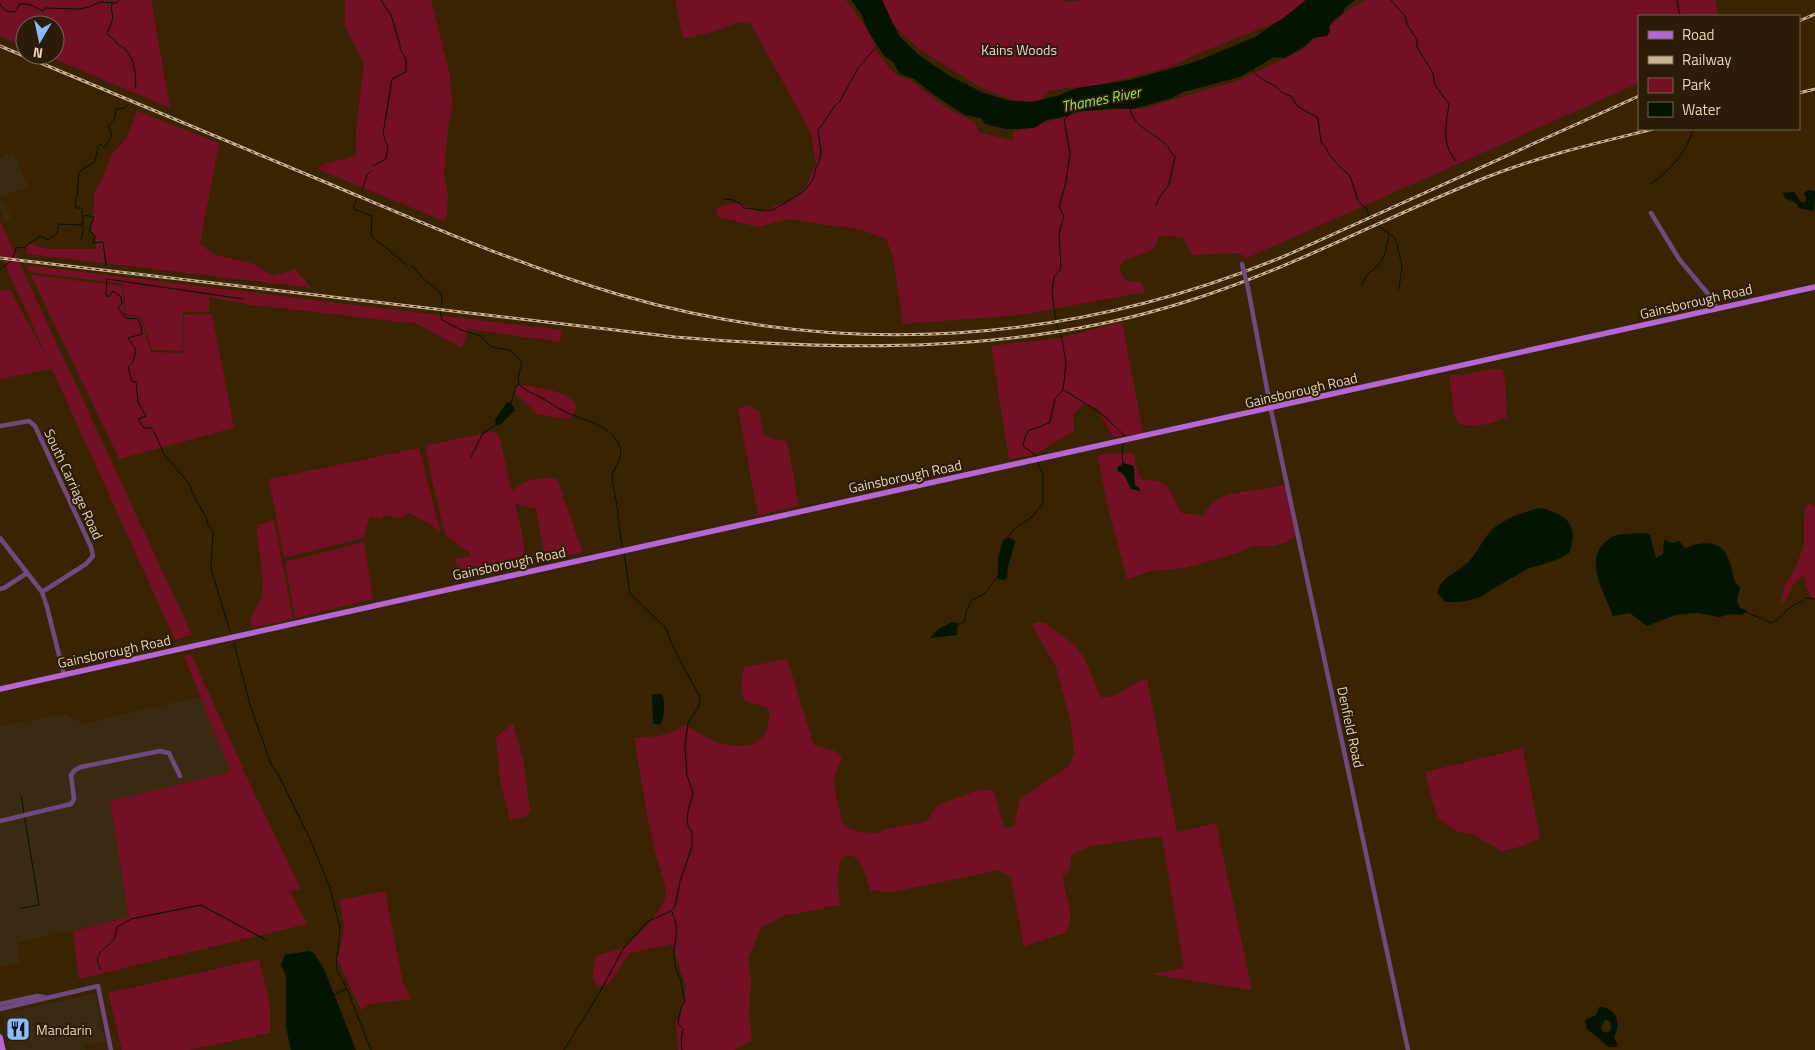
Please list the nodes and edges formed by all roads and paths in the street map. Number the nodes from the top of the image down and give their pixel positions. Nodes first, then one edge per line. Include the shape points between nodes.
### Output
1 (1651, 213) dead end
2 (1239, 258) dead end
3 (1815, 287) edge
4 (1716, 309) junction
5 (1271, 410) junction
6 (0, 426) edge
7 (0, 538) edge
8 (27, 573) junction
9 (0, 589) edge
10 (42, 592) junction
11 (64, 675) junction
12 (0, 689) edge
13 (180, 776) dead end
14 (0, 821) edge
15 (103, 980) dead end
16 (98, 986) junction
17 (44, 997) junction
18 (0, 1004) edge
19 (0, 1009) edge
20 (0, 1037) edge
21 (3, 1050) edge
22 (112, 1050) edge
23 (1408, 1050) edge

1 - 4 street via 1679,259 1714,301
2 - 5 street, Denfield Road, bridge via 1248,288
3 - 4 main road, Gainsborough Road
4 - 5 main road, Gainsborough Road
5 - 11 main road, Gainsborough Road via 926,483
5 - 23 street, Denfield Road
6 - 10 street, South Carriage Road via 29,421 35,426 91,547 93,556 86,564
7 - 8 street
8 - 9 street
8 - 10 street
10 - 11 street
11 - 12 main road, Gainsborough Road
13 - 14 street via 169,753 160,751 82,767 71,774 74,799 71,804
15 - 16 street
16 - 17 street
16 - 22 street
17 - 18 street
17 - 19 street
20 - 21 main road

